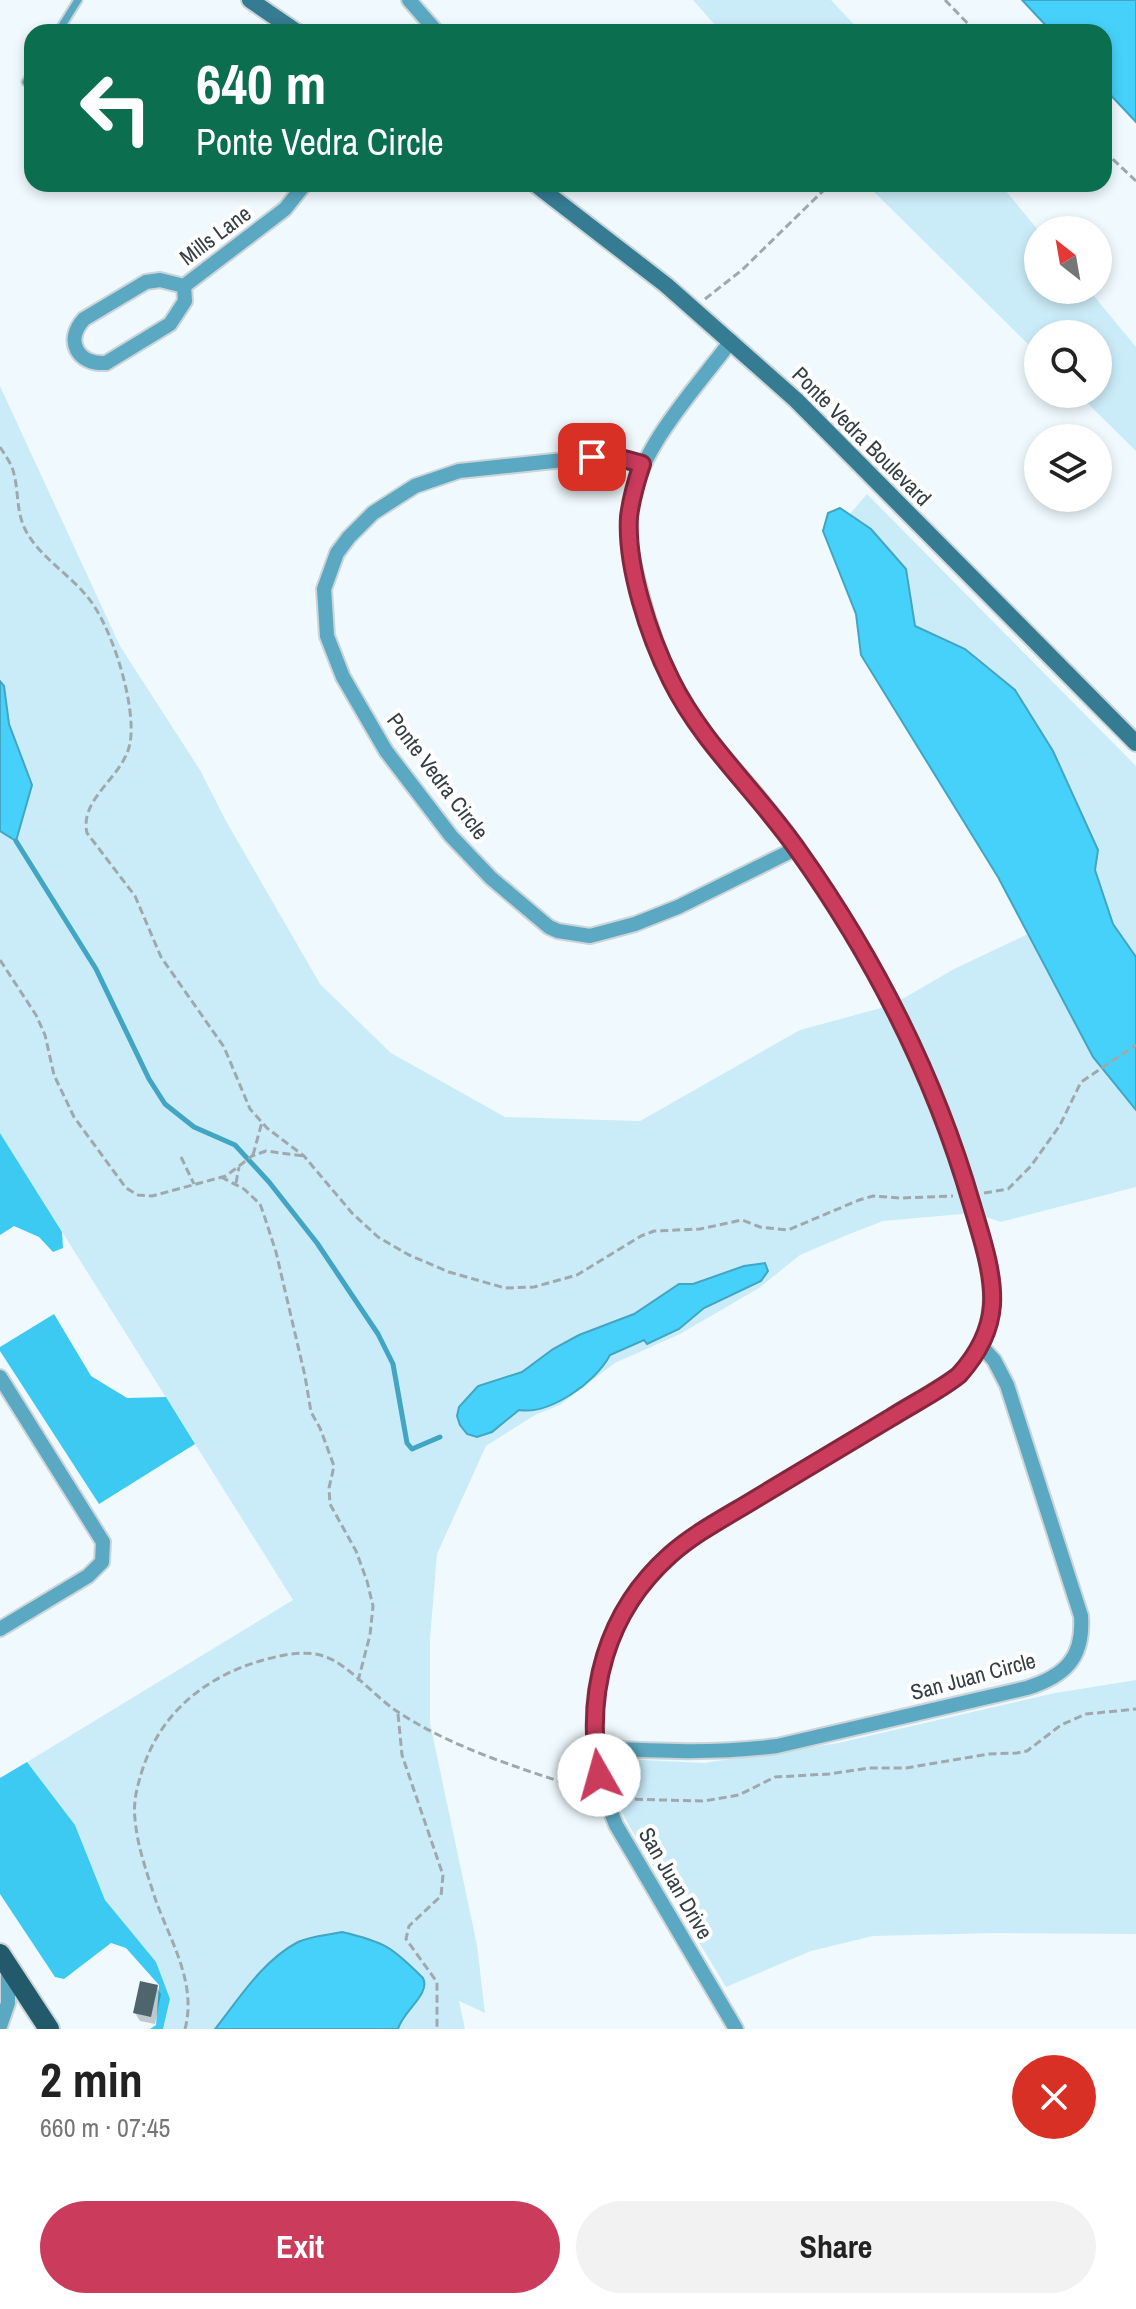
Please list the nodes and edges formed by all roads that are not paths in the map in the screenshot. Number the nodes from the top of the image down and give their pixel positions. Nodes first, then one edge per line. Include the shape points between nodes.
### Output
1 (78, 0) edge
2 (250, 0) edge
3 (409, 0) edge
4 (63, 24) edge
5 (285, 24) edge
6 (430, 24) edge
7 (299, 192) edge
8 (545, 192) edge
9 (184, 286) junction
10 (731, 341) junction
11 (642, 464) junction
12 (1136, 743) edge
13 (797, 848) junction
14 (981, 1346) junction
15 (0, 1377) edge
16 (0, 1629) edge
17 (594, 1748) junction
18 (3, 1959) edge
19 (0, 2026) edge
20 (49, 2029) edge
21 (736, 2029) edge

1 - 4 lane
2 - 5 street
3 - 6 street
7 - 9 street, Mills Lane via 285,209
8 - 10 street, Ponte Vedra Boulevard
9 - 9 street via 185,301 170,324 106,363 94,364 77,350 74,336 84,319 146,282
10 - 11 street, San Juan Drive
10 - 12 street, Ponte Vedra Boulevard
11 - 13 street, San Juan Drive via 633,494 630,540 661,658 692,716
11 - 13 street, Ponte Vedra Circle via 613,456 459,471 415,486 373,513 337,553 324,589 327,636 343,677 386,751 451,836 549,927 590,936 635,924
13 - 14 street, San Juan Drive via 869,960 938,1104 969,1196 992,1296
14 - 17 street, San Juan Drive via 949,1382 695,1536 650,1575 615,1626 604,1654 594,1707
14 - 17 street, San Juan Circle via 1007,1385 1081,1616 1080,1642 1069,1665 1027,1688 777,1746 690,1753
15 - 16 street via 103,1542 102,1562 88,1576
17 - 21 street, San Juan Drive via 616,1825
18 - 19 street via 10,1987
18 - 20 main road

